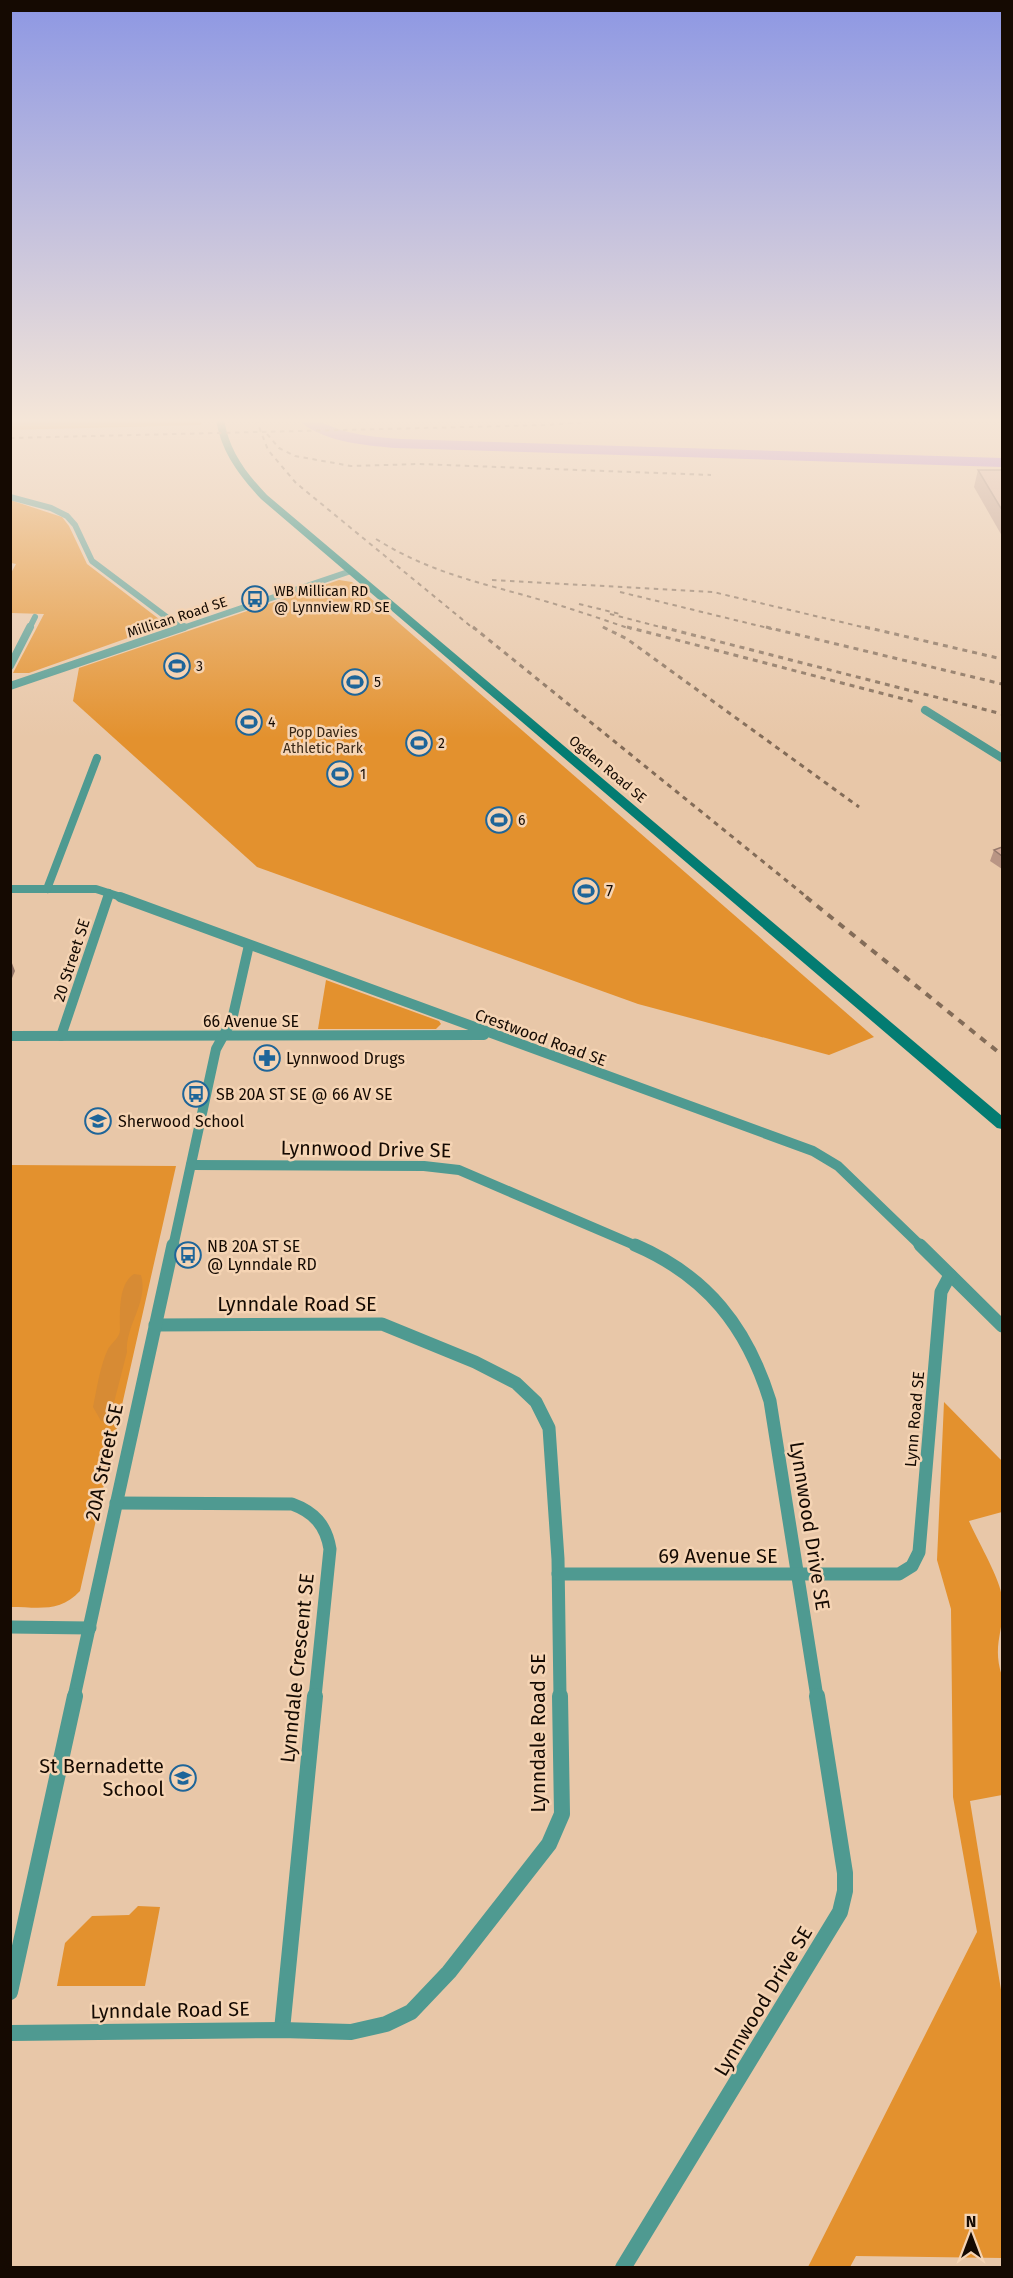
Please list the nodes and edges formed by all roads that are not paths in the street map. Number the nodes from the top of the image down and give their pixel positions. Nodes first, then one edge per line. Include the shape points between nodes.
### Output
1 (75, 525) edge
2 (299, 525) edge
3 (351, 571) junction
4 (35, 617) dead end
5 (181, 628) junction
6 (10, 666) edge
7 (10, 686) edge
8 (925, 710) dead end
9 (97, 758) dead end
10 (1002, 758) edge
11 (10, 889) edge
12 (46, 889) junction
13 (109, 893) junction
14 (249, 945) junction
15 (10, 1035) edge
16 (492, 1035) junction
17 (61, 1036) junction
18 (224, 1036) junction
19 (1002, 1124) edge
20 (191, 1165) junction
21 (950, 1275) junction
22 (155, 1325) junction
23 (1002, 1326) edge
24 (116, 1503) junction
25 (912, 1566) joint
26 (558, 1574) junction
27 (797, 1575) junction
28 (10, 1627) edge
29 (90, 1628) junction
30 (10, 1992) edge
31 (282, 2030) junction
32 (10, 2033) edge
33 (623, 2268) edge

1 - 5 street via 92,561
2 - 3 street, Ogden Road SE
3 - 5 street, Millican Road SE
3 - 19 street, Ogden Road SE
4 - 6 street
5 - 7 street, Millican Road SE
8 - 10 street
9 - 12 street
11 - 12 street, Crestwood Road SE
12 - 13 street, Crestwood Road SE via 96,889
13 - 14 street, Crestwood Road SE
13 - 17 street, 20 Street SE
14 - 16 street, Crestwood Road SE
14 - 18 street, 20A Street SE via 232,1020
15 - 17 street, 66 Avenue SE
16 - 18 street, 66 Avenue SE
16 - 21 street, Crestwood Road SE via 825,1157
17 - 18 street, 66 Avenue SE
18 - 20 street, 20A Street SE via 216,1049
20 - 22 street, 20A Street SE
20 - 27 street, Lynnwood Drive SE via 448,1167 652,1251 681,1269 731,1317 759,1365 770,1401
21 - 23 street, Crestwood Road SE
21 - 25 street, Lynn Road SE via 941,1293 919,1552
22 - 24 street, 20A Street SE
22 - 26 street, Lynndale Road SE via 382,1324 516,1383 536,1402 549,1428
24 - 29 street, 20A Street SE
24 - 31 street, Lynndale Crescent SE via 292,1504 309,1511 327,1531 330,1549
25 - 27 street, 69 Avenue SE via 899,1574
26 - 27 street, 69 Avenue SE
26 - 31 street, Lynndale Road SE via 562,1814 549,1844 448,1972 411,2012 386,2024 351,2032
27 - 33 street, Lynnwood Drive SE via 845,1873 840,1912
28 - 29 street
29 - 30 street, 20A Street SE
31 - 32 street, Lynndale Road SE

